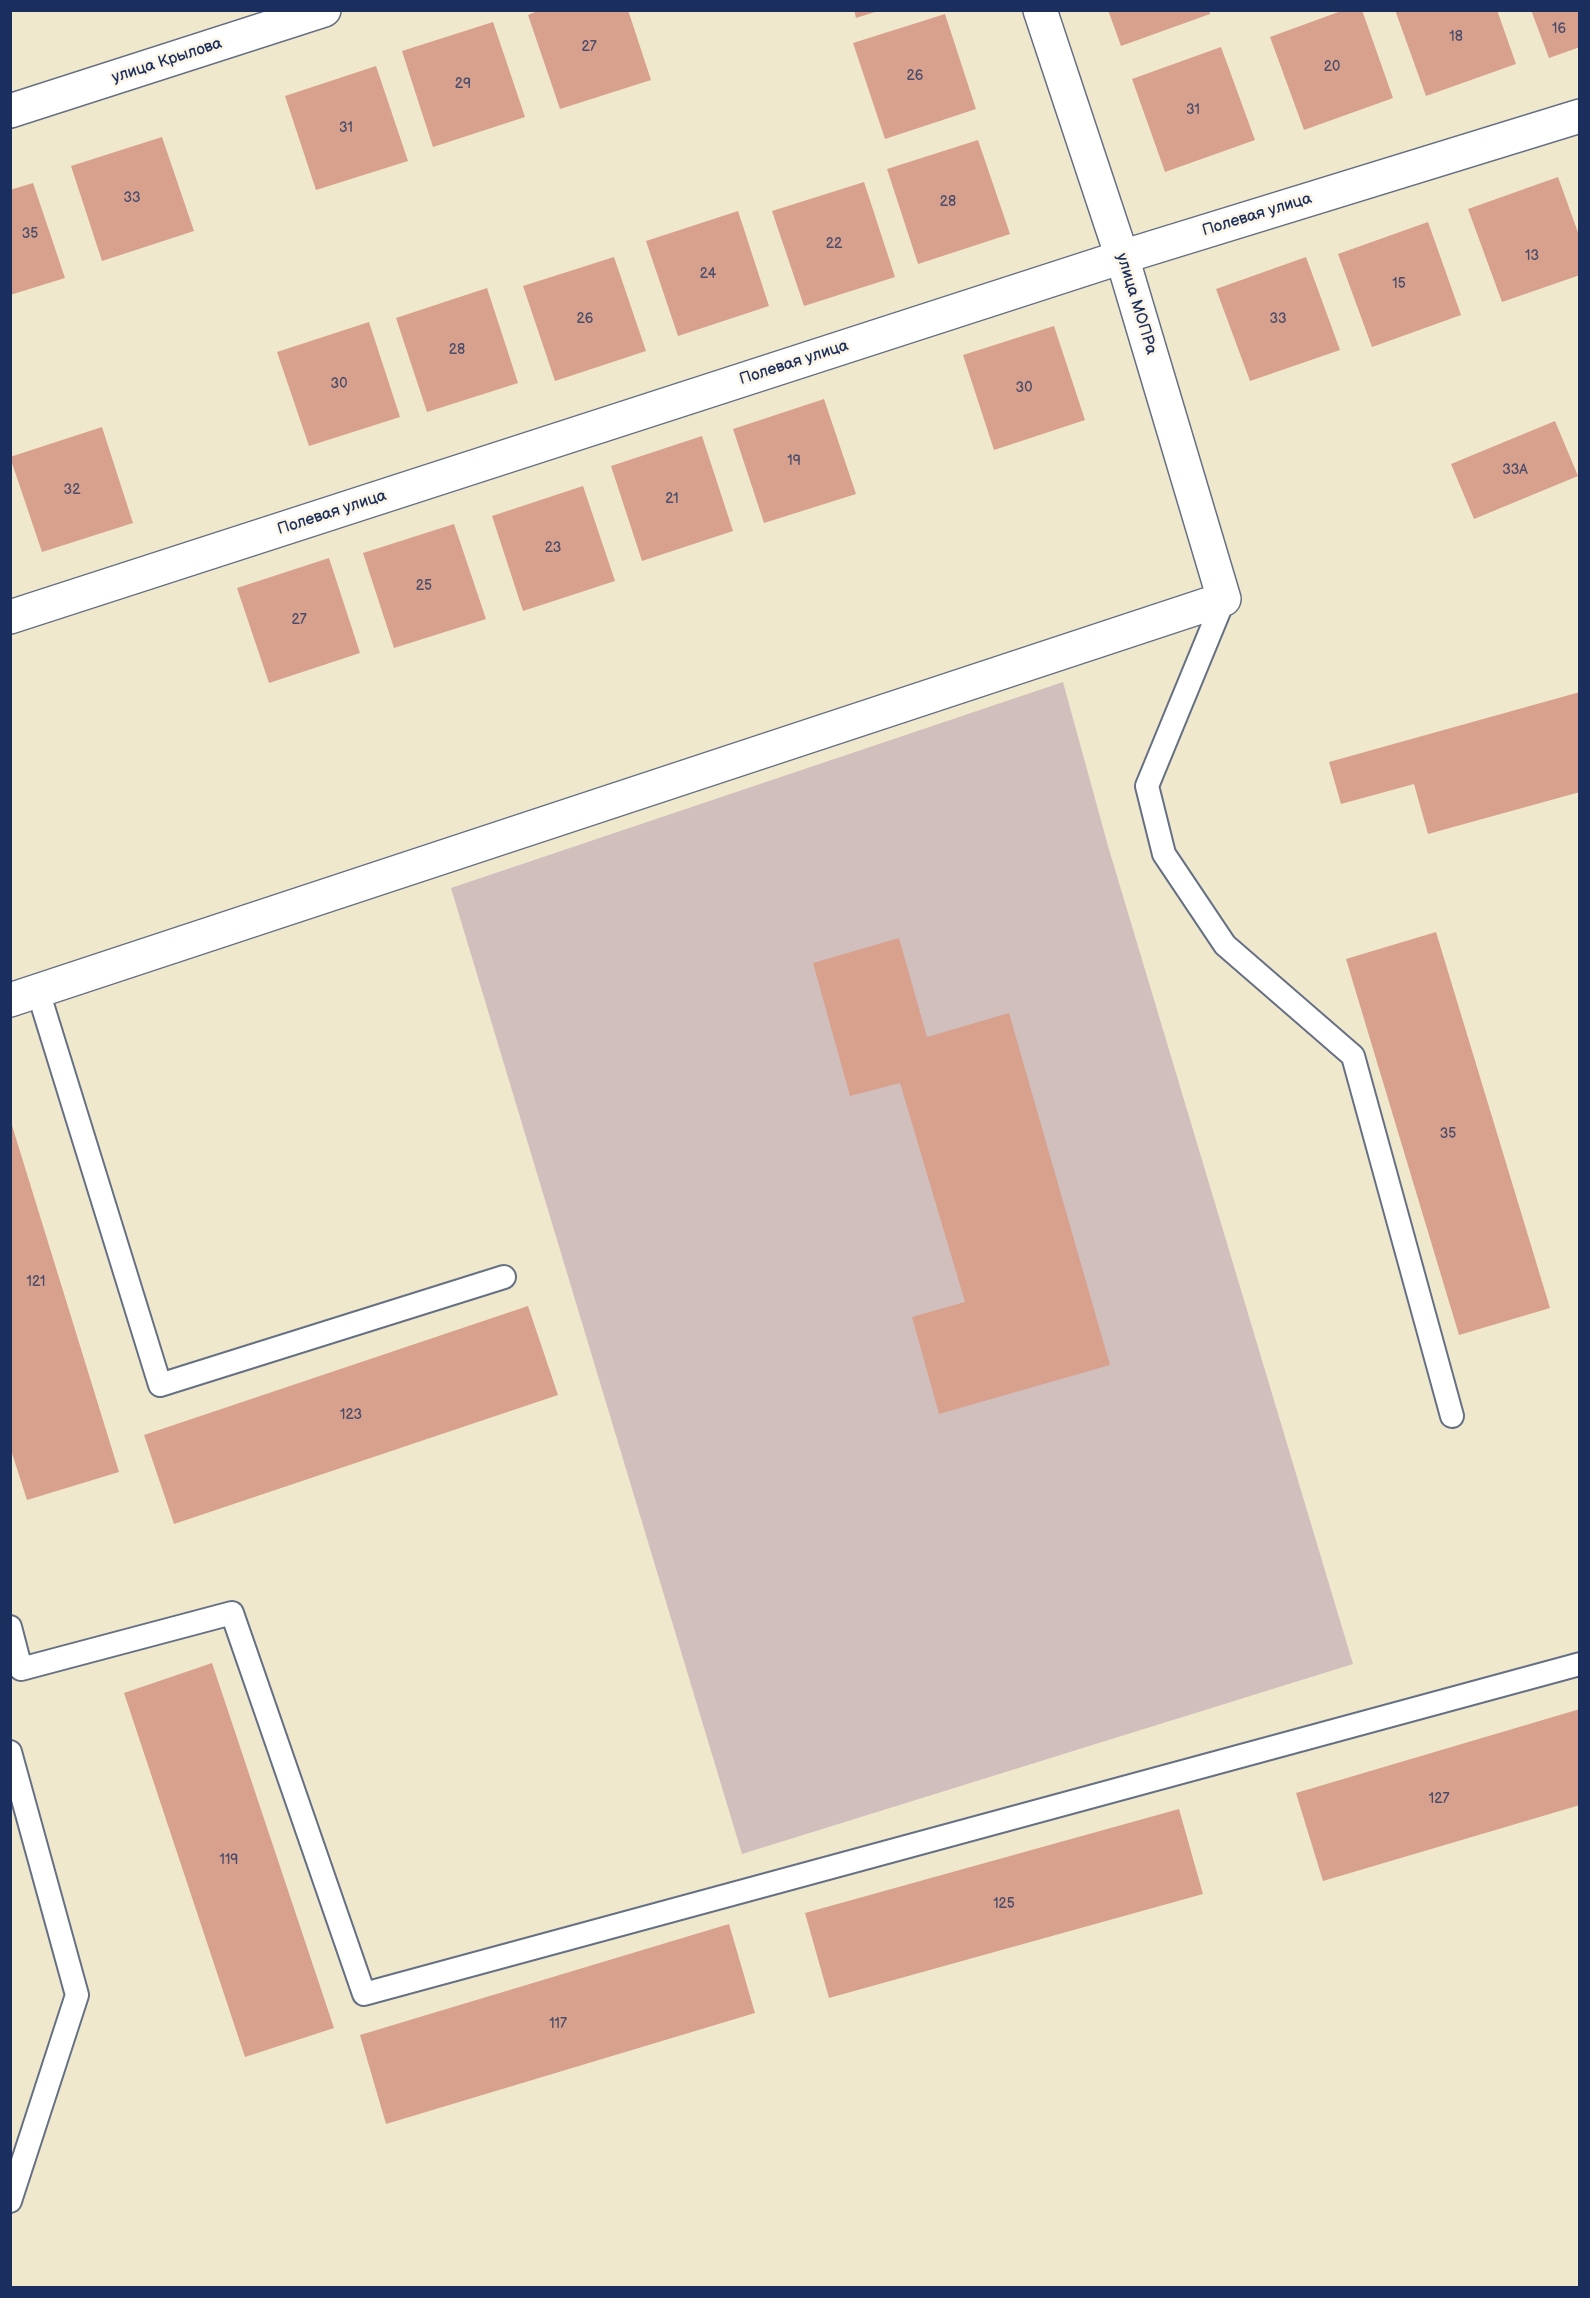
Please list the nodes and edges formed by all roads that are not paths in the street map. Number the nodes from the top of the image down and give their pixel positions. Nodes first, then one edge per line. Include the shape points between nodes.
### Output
1 (324, 10) edge
2 (1040, 10) edge
3 (10, 111) edge
4 (1580, 117) edge
5 (1122, 257) junction
6 (1224, 599) junction
7 (10, 617) edge
8 (24, 995) edge
9 (504, 1277) dead end
10 (1452, 1416) dead end
11 (10, 1627) edge
12 (1580, 1664) edge
13 (16, 1671) edge
14 (10, 1752) edge
15 (10, 2201) edge

1 - 3 street, улица Крылова
2 - 5 street, улица МОПРа
4 - 5 street, Полевая улица
5 - 6 street, улица МОПРа
5 - 7 street, Полевая улица
6 - 8 street
6 - 10 lane via 1147,786 1164,854 1225,945 1353,1056
8 - 9 lane via 160,1385
11 - 13 lane
12 - 13 lane via 364,1994 232,1613
14 - 15 lane via 77,1995

